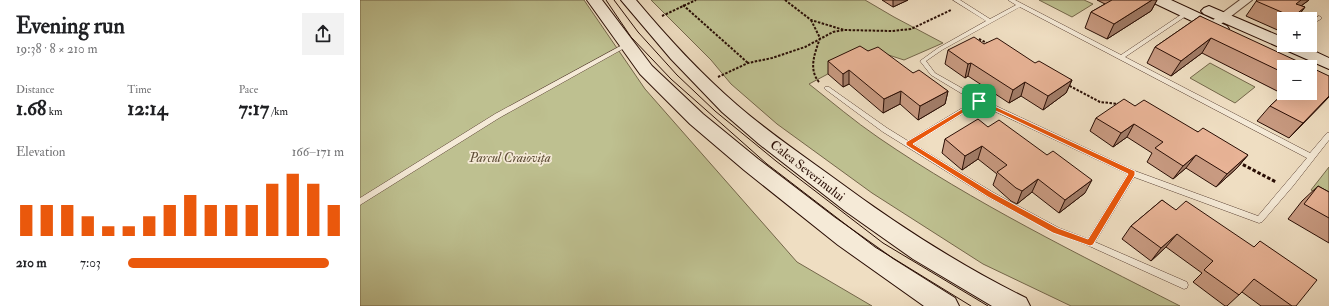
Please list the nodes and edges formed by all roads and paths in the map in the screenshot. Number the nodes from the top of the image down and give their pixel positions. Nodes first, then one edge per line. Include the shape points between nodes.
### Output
1 (594, 0) edge
2 (628, 0) edge
3 (696, 0) edge
4 (785, 0) edge
5 (956, 0) edge
6 (1011, 0) edge
7 (1159, 0) edge
8 (1247, 0) edge
9 (962, 4) junction
10 (684, 5) junction
11 (1019, 5) junction
12 (1187, 6) edge
13 (662, 16) dead end
14 (811, 20) junction
15 (990, 21) junction
16 (1218, 21) junction
17 (844, 30) junction
18 (968, 34) junction
19 (820, 38) junction
20 (1277, 41) edge
21 (989, 44) edge
22 (626, 45) junction
23 (1303, 52) edge
24 (1122, 57) junction
25 (1291, 60) edge
26 (748, 64) junction
27 (1329, 64) edge
28 (1317, 73) edge
29 (1329, 78) edge
30 (704, 83) junction
31 (1066, 84) edge
32 (827, 88) joint
33 (979, 101) junction
34 (1124, 105) edge
35 (1329, 135) edge
36 (908, 144) junction
37 (1311, 157) junction
38 (1238, 161) edge
39 (1132, 173) junction
40 (1287, 187) junction
41 (360, 202) edge
42 (1090, 243) junction
43 (1184, 285) dead end
44 (946, 306) edge
45 (1017, 306) edge

1 - 22 main road
2 - 30 main road, Calea Severinului
3 - 10 path
4 - 14 path
5 - 9 lane
6 - 11 lane
7 - 12 main road
8 - 16 street
9 - 15 lane
9 - 17 path via 922,26 892,31
10 - 13 path
10 - 26 path
11 - 15 lane
11 - 24 lane
12 - 16 main road
12 - 24 lane
14 - 17 path
14 - 19 path
15 - 18 lane
16 - 20 main road
16 - 25 main road
17 - 19 path
18 - 21 path
18 - 33 lane via 923,61 933,74
19 - 26 path via 805,47
19 - 32 path via 813,70 816,78
22 - 41 lane via 497,116
22 - 44 main road via 646,70 678,102 758,171 904,281
23 - 27 main road
24 - 37 lane
26 - 30 path
28 - 29 main road
30 - 45 main road, Calea Severinului via 736,113 861,211 923,253
31 - 34 path via 1100,102
32 - 36 lane
33 - 36 lane
33 - 39 lane
35 - 37 lane
36 - 42 lane via 991,195 1056,230
37 - 40 lane
38 - 40 path
39 - 40 lane via 1259,220
39 - 42 lane
42 - 43 lane

